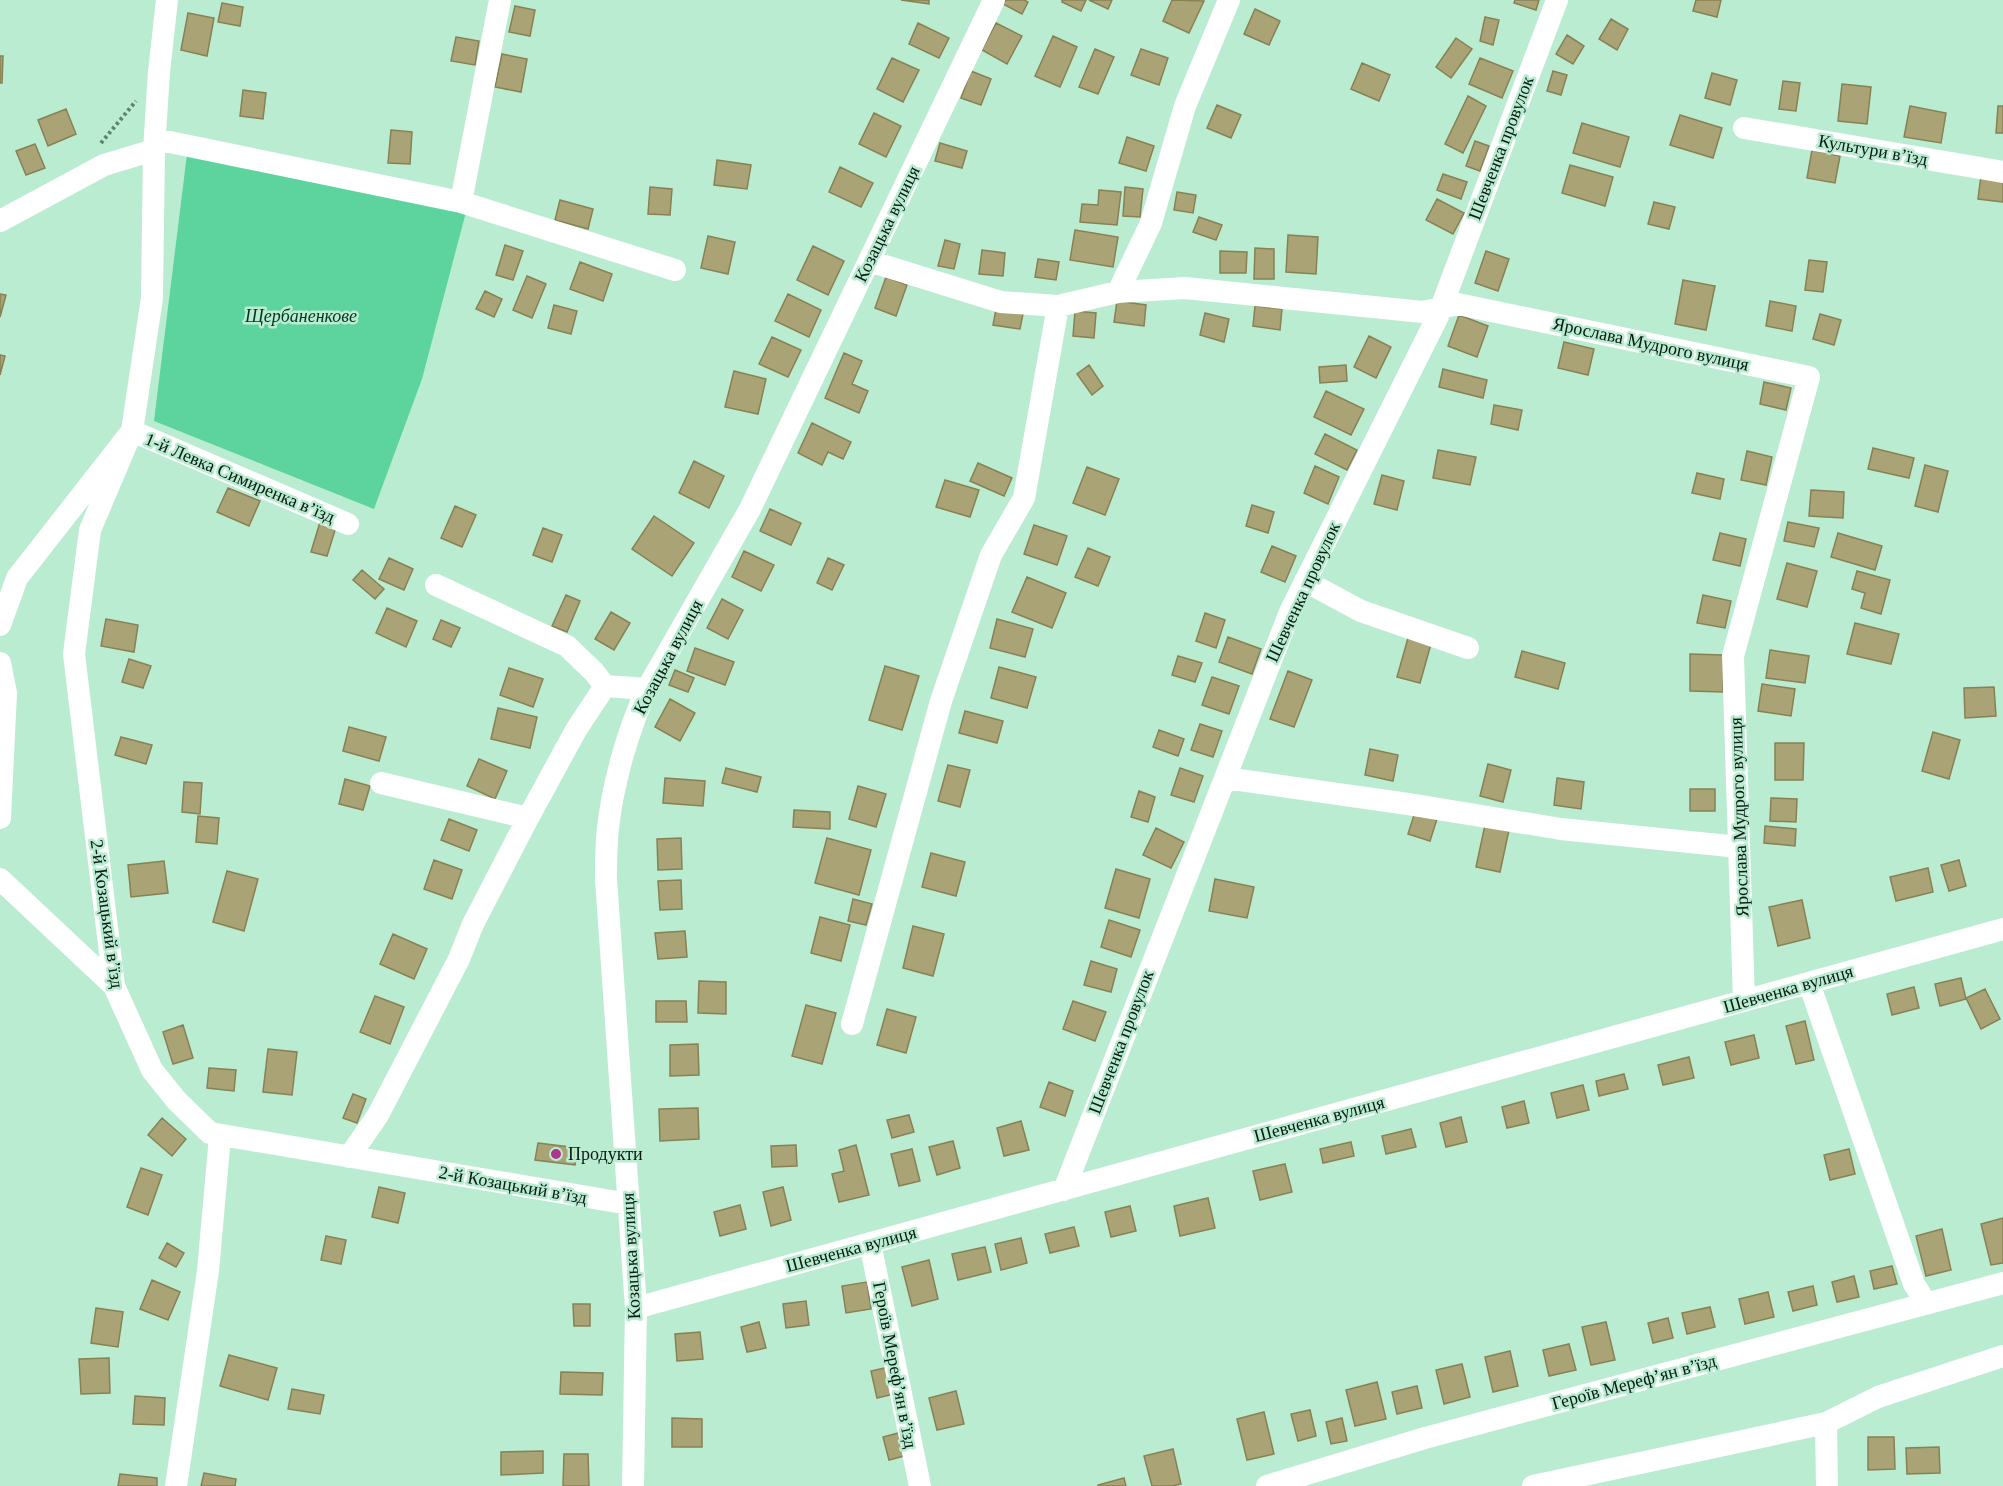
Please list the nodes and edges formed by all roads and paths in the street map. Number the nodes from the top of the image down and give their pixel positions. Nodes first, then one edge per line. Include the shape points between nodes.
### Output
1 (167, 0) edge
2 (500, 0) edge
3 (994, 0) edge
4 (1229, 0) edge
5 (1557, 0) edge
6 (138, 99) dead end
7 (1744, 128) dead end
8 (100, 144) dead end
9 (155, 145) junction
10 (2003, 172) edge
11 (461, 202) junction
12 (0, 221) edge
13 (869, 261) junction
14 (675, 270) dead end
15 (1118, 292) junction
16 (1058, 306) junction
17 (1441, 308) junction
18 (132, 431) junction
19 (348, 524) dead end
20 (1305, 581) junction
21 (436, 585) dead end
22 (0, 625) edge
23 (1468, 648) dead end
24 (0, 663) edge
25 (605, 686) junction
26 (647, 689) junction
27 (1225, 778) junction
28 (381, 783) dead end
29 (0, 818) edge
30 (528, 818) junction
31 (1739, 847) junction
32 (0, 879) edge
33 (2003, 929) edge
34 (1809, 983) junction
35 (114, 986) junction
36 (1744, 1001) junction
37 (852, 1024) dead end
38 (219, 1136) junction
39 (349, 1157) junction
40 (1064, 1190) junction
41 (628, 1204) junction
42 (870, 1243) junction
43 (2003, 1283) edge
44 (1926, 1303) junction
45 (636, 1308) junction
46 (2003, 1356) edge
47 (1826, 1423) junction
48 (1541, 1485) edge
49 (176, 1486) edge
50 (633, 1486) edge
51 (920, 1486) edge
52 (1267, 1486) edge
53 (1827, 1486) edge

1 - 9 street
2 - 11 street
3 - 13 street, Козацька вулиця
4 - 15 street via 1185,106 1151,223
5 - 17 street, Шевченка провулок
6 - 8 path
7 - 10 street, Культури в’їзд
9 - 11 street
9 - 12 street via 104,165
9 - 18 street via 153,298
11 - 14 street
13 - 16 street, Ярослава Мудрого вулиця via 1001,302
13 - 26 street, Козацька вулиця via 750,509
15 - 16 street, Ярослава Мудрого вулиця
15 - 17 street, Ярослава Мудрого вулиця via 1185,288 1423,312
16 - 37 street via 1024,498 991,555 941,700
17 - 20 street, Шевченка провулок
17 - 31 street, Ярослава Мудрого вулиця via 1458,304 1809,377 1733,656
18 - 19 street, 1-й Левка Симиренка в’їзд
18 - 22 street via 18,578
18 - 35 street, 2-й Козацький в’їзд via 90,530 74,654
20 - 23 street via 1361,611
20 - 27 street, Шевченка провулок
21 - 25 street via 567,646
24 - 29 street via 6,693
25 - 26 street
25 - 30 street
26 - 41 street, Козацька вулиця via 635,714 616,785 608,828 606,879
27 - 31 street via 1561,829
27 - 40 street, Шевченка провулок
28 - 30 street
30 - 39 street via 378,1115
31 - 36 street, Ярослава Мудрого вулиця
32 - 35 street
33 - 34 street, Шевченка вулиця
34 - 36 street, Шевченка вулиця
34 - 44 street via 1914,1284
35 - 38 street, 2-й Козацький в’їзд via 152,1070 201,1125
36 - 40 street, Шевченка вулиця
38 - 39 street, 2-й Козацький в’їзд
38 - 49 street via 208,1271
39 - 41 street, 2-й Козацький в’їзд
40 - 42 street, Шевченка вулиця
41 - 45 street, Козацька вулиця
42 - 45 street, Шевченка вулиця
42 - 51 street, Героїв Мерефʼян вʼїзд
43 - 44 street, Героїв Мерефʼян вʼїзд
44 - 52 street, Героїв Мерефʼян вʼїзд via 1425,1438
45 - 50 street, Козацька вулиця
46 - 47 street via 1878,1397
47 - 48 street
47 - 53 street

